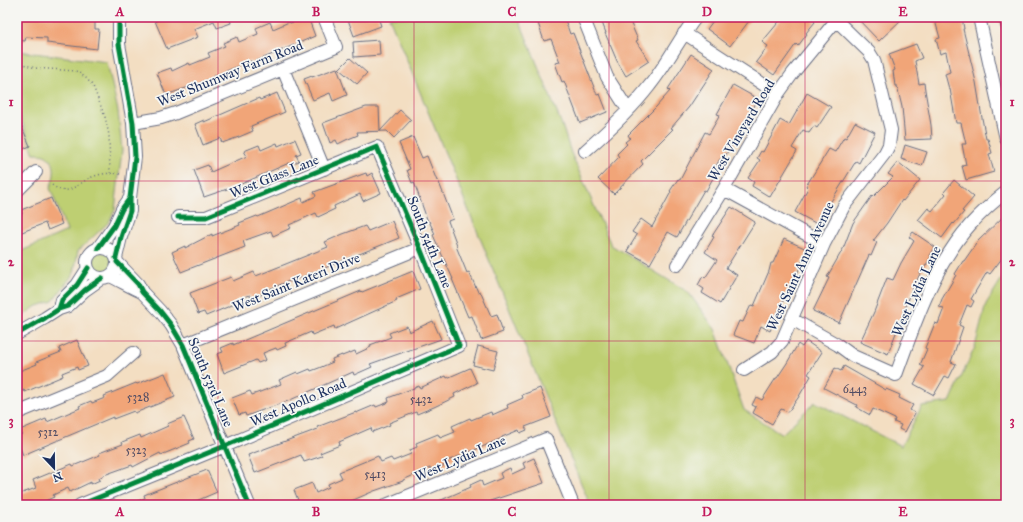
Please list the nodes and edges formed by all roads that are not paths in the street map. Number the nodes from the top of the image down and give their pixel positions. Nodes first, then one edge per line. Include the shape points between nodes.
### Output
1 (119, 17) edge
2 (324, 17) edge
3 (582, 17) edge
4 (696, 17) edge
5 (979, 17) edge
6 (838, 18) edge
7 (684, 33) junction
8 (283, 69) junction
9 (778, 94) junction
10 (628, 110) junction
11 (133, 123) junction
12 (1006, 139) edge
13 (377, 147) joint
14 (585, 151) dead end
15 (324, 169) junction
16 (36, 172) dead end
17 (724, 189) junction
18 (17, 191) edge
19 (1006, 192) edge
20 (130, 198) junction
21 (178, 217) dead end
22 (824, 244) junction
23 (98, 248) junction
24 (420, 248) junction
25 (116, 260) junction
26 (676, 265) dead end
27 (88, 268) junction
28 (106, 277) junction
29 (142, 292) junction
30 (59, 309) junction
31 (792, 319) junction
32 (17, 334) edge
33 (183, 345) junction
34 (459, 346) joint
35 (133, 352) dead end
36 (744, 370) dead end
37 (17, 413) edge
38 (225, 446) junction
39 (80, 505) edge
40 (249, 505) edge
41 (386, 505) edge
42 (573, 505) edge

1 - 11 street via 121,57
2 - 8 street, West Shumway Farm Road via 336,47
3 - 10 street via 607,77
4 - 7 street
5 - 12 street
6 - 9 street, West Vineyard Road
6 - 22 street, West Saint Anne Avenue via 874,60 891,130 885,153 844,206
7 - 9 street
7 - 10 street via 650,86
8 - 11 street, West Shumway Farm Road via 176,113
8 - 15 street
9 - 17 street, West Vineyard Road
10 - 14 street
11 - 20 street via 135,157
13 - 15 street, West Glass Lane
13 - 24 street, South 54th Lane
15 - 21 street, West Glass Lane via 206,217
16 - 18 street
17 - 22 street
17 - 26 street, West Vineyard Road
19 - 31 street, West Lydia Lane via 969,226 939,271 896,375 853,356
20 - 23 street
20 - 25 street via 130,212
22 - 31 street, West Saint Anne Avenue
23 - 25 street, South 53rd Lane via 111,251
23 - 27 street via 91,252 87,260
24 - 33 street, West Saint Kateri Drive
24 - 34 street, South 54th Lane
25 - 28 street via 115,270
25 - 29 street, South 53rd Lane
27 - 28 street, South 53rd Lane via 93,275
27 - 30 street via 62,300
28 - 29 street, South 53rd Lane via 121,280
28 - 30 street via 84,290 68,306
29 - 33 street, South 53rd Lane via 165,317
30 - 32 street
31 - 36 street, West Saint Anne Avenue via 782,341 772,352
33 - 38 street, South 53rd Lane
34 - 38 street, West Apollo Road
35 - 37 street via 107,376
38 - 39 street, West Apollo Road
38 - 40 street, South 53rd Lane
41 - 42 street, West Lydia Lane via 546,438

